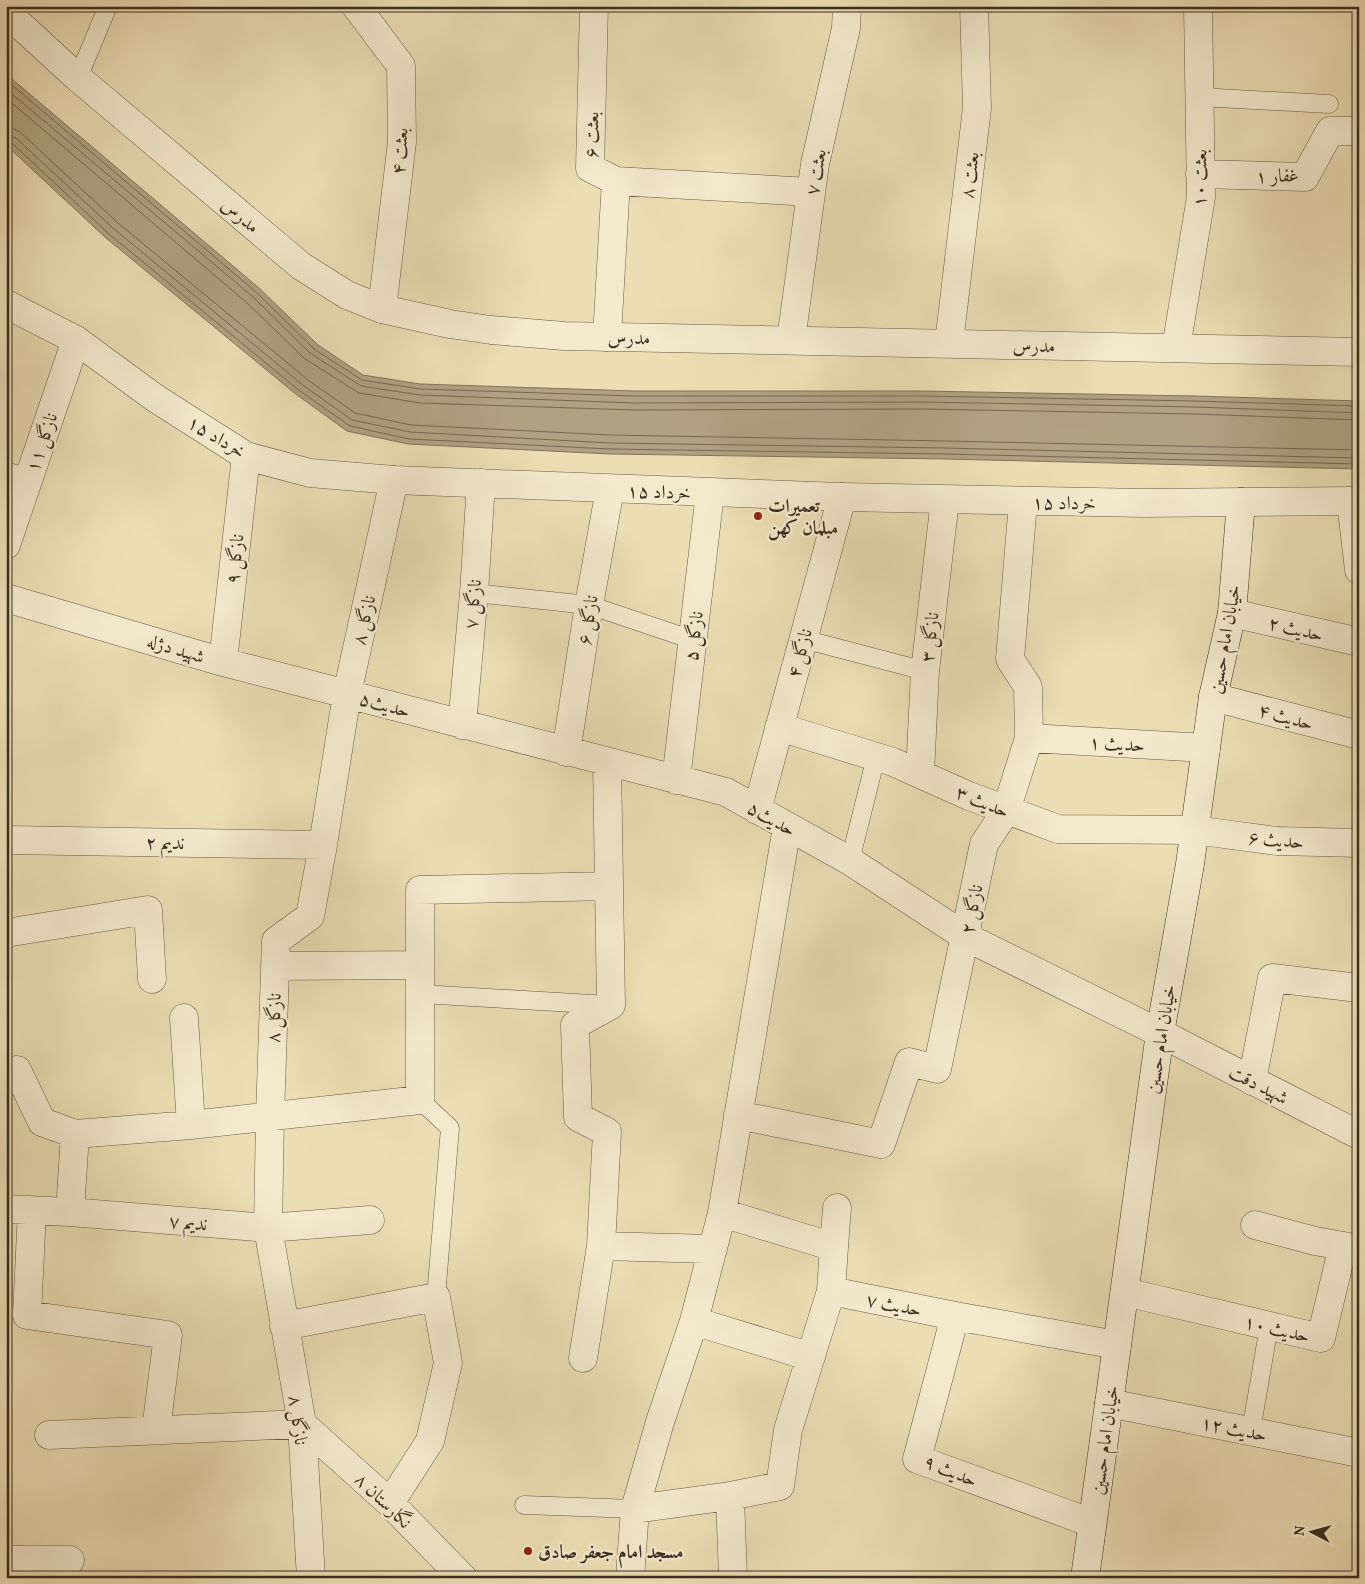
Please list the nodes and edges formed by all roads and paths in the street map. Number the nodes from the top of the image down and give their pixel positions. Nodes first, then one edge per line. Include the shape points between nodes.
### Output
1 (108, 6) edge
2 (356, 6) edge
3 (594, 6) edge
4 (847, 6) edge
5 (974, 6) edge
6 (1198, 6) edge
7 (6, 12) edge
8 (78, 78) junction
9 (1199, 96) junction
10 (1329, 104) dead end
11 (1359, 131) edge
12 (1200, 174) junction
13 (616, 181) junction
14 (811, 192) junction
15 (6, 304) edge
16 (382, 309) junction
17 (607, 337) junction
18 (76, 340) junction
19 (791, 340) junction
20 (948, 343) junction
21 (1176, 348) junction
22 (1359, 352) edge
23 (246, 456) junction
24 (17, 475) edge
25 (394, 480) junction
26 (481, 483) junction
27 (610, 489) junction
28 (710, 492) junction
29 (842, 497) junction
30 (945, 500) junction
31 (1355, 501) edge
32 (1023, 502) junction
33 (1241, 502) junction
34 (6, 545) edge
35 (1359, 570) edge
36 (474, 593) junction
37 (6, 598) edge
38 (589, 605) junction
39 (1232, 613) junction
40 (804, 639) junction
41 (693, 640) junction
42 (1359, 642) edge
43 (223, 662) junction
44 (925, 671) junction
45 (347, 694) junction
46 (1213, 697) junction
47 (462, 725) junction
48 (779, 727) junction
49 (1359, 735) edge
50 (1029, 738) junction
51 (1206, 748) junction
52 (566, 752) junction
53 (876, 757) junction
54 (607, 762) junction
55 (920, 774) junction
56 (676, 780) junction
57 (757, 810) junction
58 (1006, 811) junction
59 (787, 827) junction
60 (1194, 830) junction
61 (6, 840) edge
62 (1359, 843) edge
63 (323, 845) junction
64 (850, 861) junction
65 (609, 886) junction
66 (6, 933) edge
67 (966, 937) junction
68 (420, 964) junction
69 (275, 966) junction
70 (152, 979) dead end
71 (1359, 988) edge
72 (420, 994) junction
73 (611, 1005) junction
74 (184, 1018) dead end
75 (1160, 1033) junction
76 (17, 1070) dead end
77 (1252, 1081) junction
78 (420, 1100) junction
79 (738, 1115) junction
80 (270, 1116) junction
81 (191, 1125) junction
82 (75, 1134) junction
83 (1359, 1135) edge
84 (837, 1208) dead end
85 (19, 1210) edge
86 (70, 1212) junction
87 (722, 1213) junction
88 (370, 1220) dead end
89 (1256, 1225) dead end
90 (268, 1228) junction
91 (602, 1246) junction
92 (834, 1247) junction
93 (1351, 1247) edge
94 (713, 1249) junction
95 (831, 1291) junction
96 (1125, 1292) junction
97 (436, 1297) junction
98 (955, 1316) junction
99 (694, 1321) junction
100 (284, 1326) junction
101 (1268, 1326) junction
102 (1117, 1345) junction
103 (811, 1357) junction
104 (583, 1358) dead end
105 (1110, 1403) junction
106 (302, 1424) junction
107 (156, 1430) junction
108 (1251, 1431) junction
109 (49, 1436) dead end
110 (1359, 1453) edge
111 (730, 1496) junction
112 (390, 1503) junction
113 (524, 1505) dead end
114 (634, 1509) junction
115 (1092, 1523) junction
116 (6, 1560) edge
117 (60, 1578) edge
118 (311, 1578) edge
119 (463, 1578) edge
120 (630, 1578) edge
121 (733, 1578) edge
122 (1085, 1578) edge

1 - 8 lane
2 - 16 street, بعثت ۴ via 401,66 402,142
3 - 13 street, بعثت ۶ via 590,168
4 - 14 street, بعثت ۷ via 846,28
5 - 20 street, بعثت ۸ via 977,108
6 - 9 street, بعثت ۱۰
7 - 8 street, مدرس
8 - 16 street, مدرس via 301,266 347,295
9 - 10 lane
9 - 12 street, بعثت ۱۰
11 - 12 street, غفار ۱ via 1330,131 1305,177
12 - 21 street, بعثت ۱۰ via 1201,197
13 - 14 street
13 - 17 street, بعثت ۶
14 - 19 street, بعثت ۷
15 - 18 street, ۱۵ خرداد
16 - 17 street, مدرس via 491,330
17 - 19 street, مدرس
18 - 23 street, ۱۵ خرداد via 155,398
18 - 24 street, نازگل ۱۱
19 - 20 street, مدرس
20 - 21 street, مدرس
21 - 22 street, مدرس
23 - 25 street, ۱۵ خرداد via 310,473
23 - 43 street, نازگل ۹
24 - 34 street, نازگل ۱۱
25 - 26 street, ۱۵ خرداد
25 - 45 street, نازگل ۸
26 - 27 street, ۱۵ خرداد
26 - 36 street, نازگل ۷
27 - 28 street, ۱۵ خرداد
27 - 38 street, نازگل ۶
28 - 29 street, ۱۵ خرداد
28 - 41 street, نازگل ۵
29 - 30 street, ۱۵ خرداد
29 - 40 street, نازگل ۴
30 - 32 street, ۱۵ خرداد
30 - 44 street, نازگل ۳
31 - 33 street, ۱۵ خرداد
31 - 35 street
32 - 33 street, ۱۵ خرداد
32 - 50 street, نازگل ۲ via 1010,659 1028,687
33 - 39 street, خیابان امام حسین
36 - 38 lane
36 - 47 street, نازگل ۷
37 - 43 street, شهید دژله
38 - 41 lane
38 - 52 street, نازگل ۶
39 - 42 street, حدیث ۲
39 - 46 street, خیابان امام حسین
40 - 44 lane
40 - 48 street, نازگل ۴
41 - 56 street, نازگل ۵
43 - 45 street, شهید دژله
44 - 55 street, نازگل ۳
45 - 47 street, حدیث۵
45 - 63 street, نازگل ۸
46 - 49 street, حدیث ۴
46 - 51 street, خیابان امام حسین
47 - 52 street, حدیث۵
48 - 53 street, حدیث ۳
48 - 57 street, نازگل ۴
50 - 51 street, حدیث ۱
50 - 58 street, نازگل ۲
51 - 60 street, خیابان امام حسین
52 - 54 street, حدیث۵
53 - 55 street, حدیث ۳
53 - 64 lane
54 - 56 street, حدیث۵
54 - 65 street
55 - 58 street, حدیث ۳
56 - 57 street, حدیث۵ via 726,792
57 - 59 street, حدیث۵
58 - 60 street, حدیث ۳ via 1058,829
58 - 67 street, نازگل ۲ via 984,844
59 - 64 street, حدیث۵
59 - 79 street
60 - 62 street, حدیث ۶ via 1276,842
60 - 75 street, خیابان امام حسین
61 - 63 street, ندیم ۲
63 - 69 street, نازگل ۸ via 310,916 276,941
64 - 67 street, حدیث۵
65 - 68 street via 420,890
65 - 73 street
66 - 70 street via 148,910
67 - 75 street, حدیث۵
67 - 79 street, نازگل ۲ via 937,1069 910,1062 881,1144
68 - 69 street
68 - 72 street
69 - 80 street, نازگل ۸
71 - 77 street via 1272,978
72 - 73 lane
72 - 78 street
73 - 91 street via 575,1025 578,1117 606,1132
74 - 81 street
75 - 77 street, شهید دقت
75 - 96 street, خیابان امام حسین
76 - 82 street via 42,1122
77 - 83 street, شهید دقت
78 - 80 street
78 - 97 lane via 450,1128
79 - 87 street
80 - 81 street
80 - 90 street, نازگل ۸
81 - 82 street
82 - 86 street
84 - 92 street
85 - 86 street, ندیم ۷
85 - 107 street via 27,1315 168,1335
86 - 90 street, ندیم ۷
87 - 92 street
87 - 94 street
88 - 90 street, ندیم ۷
89 - 93 street
90 - 100 street, نازگل ۸
91 - 94 street
91 - 104 street
92 - 95 street
93 - 101 street, حدیث ۱۰ via 1321,1338
94 - 99 street
95 - 98 street, حدیث ۷
95 - 103 street
96 - 101 street, حدیث ۱۰
96 - 102 street, خیابان امام حسین
97 - 100 street
97 - 112 street via 448,1363 430,1441
98 - 102 street, حدیث ۷
98 - 115 street, حدیث ۹ via 917,1459
99 - 103 street
99 - 114 street
100 - 106 street, نازگل ۸
101 - 108 lane
102 - 105 street, خیابان امام حسین
103 - 111 street via 788,1430 780,1486
105 - 108 street, حدیث ۱۲
105 - 115 street, خیابان امام حسین
106 - 107 street
106 - 112 street, نگارستان ۸
106 - 118 street, نازگل ۸
107 - 109 street
108 - 110 street, حدیث ۱۲
111 - 114 street
111 - 121 street
112 - 119 street, نگارستان ۸
113 - 114 lane
114 - 120 street
115 - 122 street, خیابان امام حسین
116 - 117 street via 70,1560

